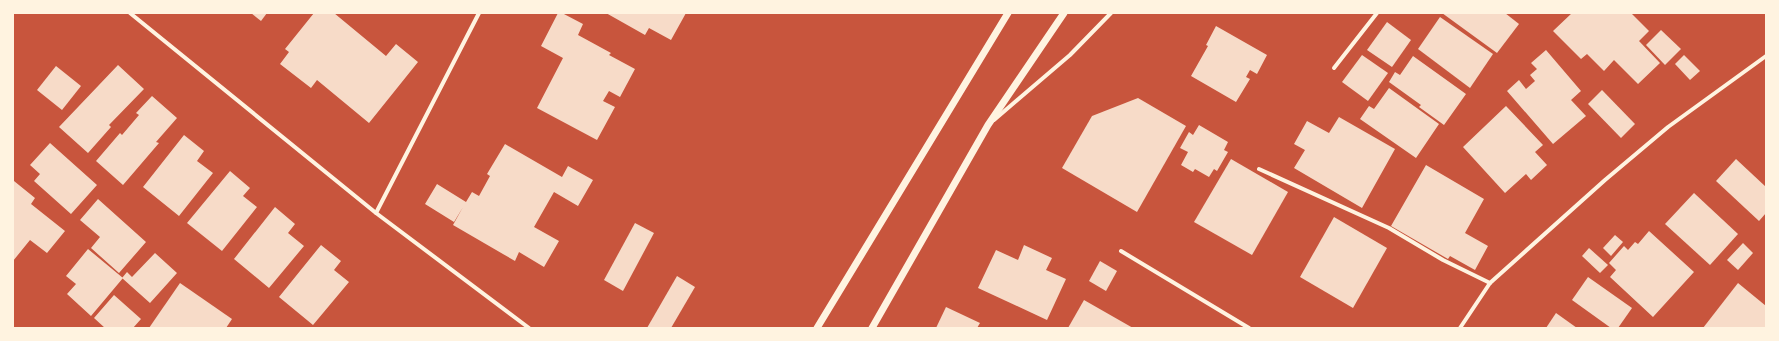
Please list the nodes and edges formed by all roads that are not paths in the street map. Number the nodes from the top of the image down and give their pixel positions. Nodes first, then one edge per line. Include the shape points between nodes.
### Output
1 (130, 13) edge
2 (479, 13) edge
3 (1008, 13) edge
4 (1064, 13) edge
5 (1111, 13) edge
6 (1377, 13) edge
7 (1766, 56) edge
8 (1334, 68) dead end
9 (988, 125) junction
10 (1259, 169) dead end
11 (376, 213) junction
12 (1121, 251) dead end
13 (1490, 283) junction
14 (526, 327) edge
15 (817, 328) edge
16 (872, 328) edge
17 (1249, 328) edge
18 (1460, 328) edge

1 - 11 street
2 - 11 street
3 - 15 street
4 - 9 street
5 - 9 street via 1070,55
6 - 8 street
7 - 13 street via 1663,132
9 - 16 street
10 - 13 street via 1388,228 1443,260
11 - 14 street
12 - 17 street
13 - 18 street

